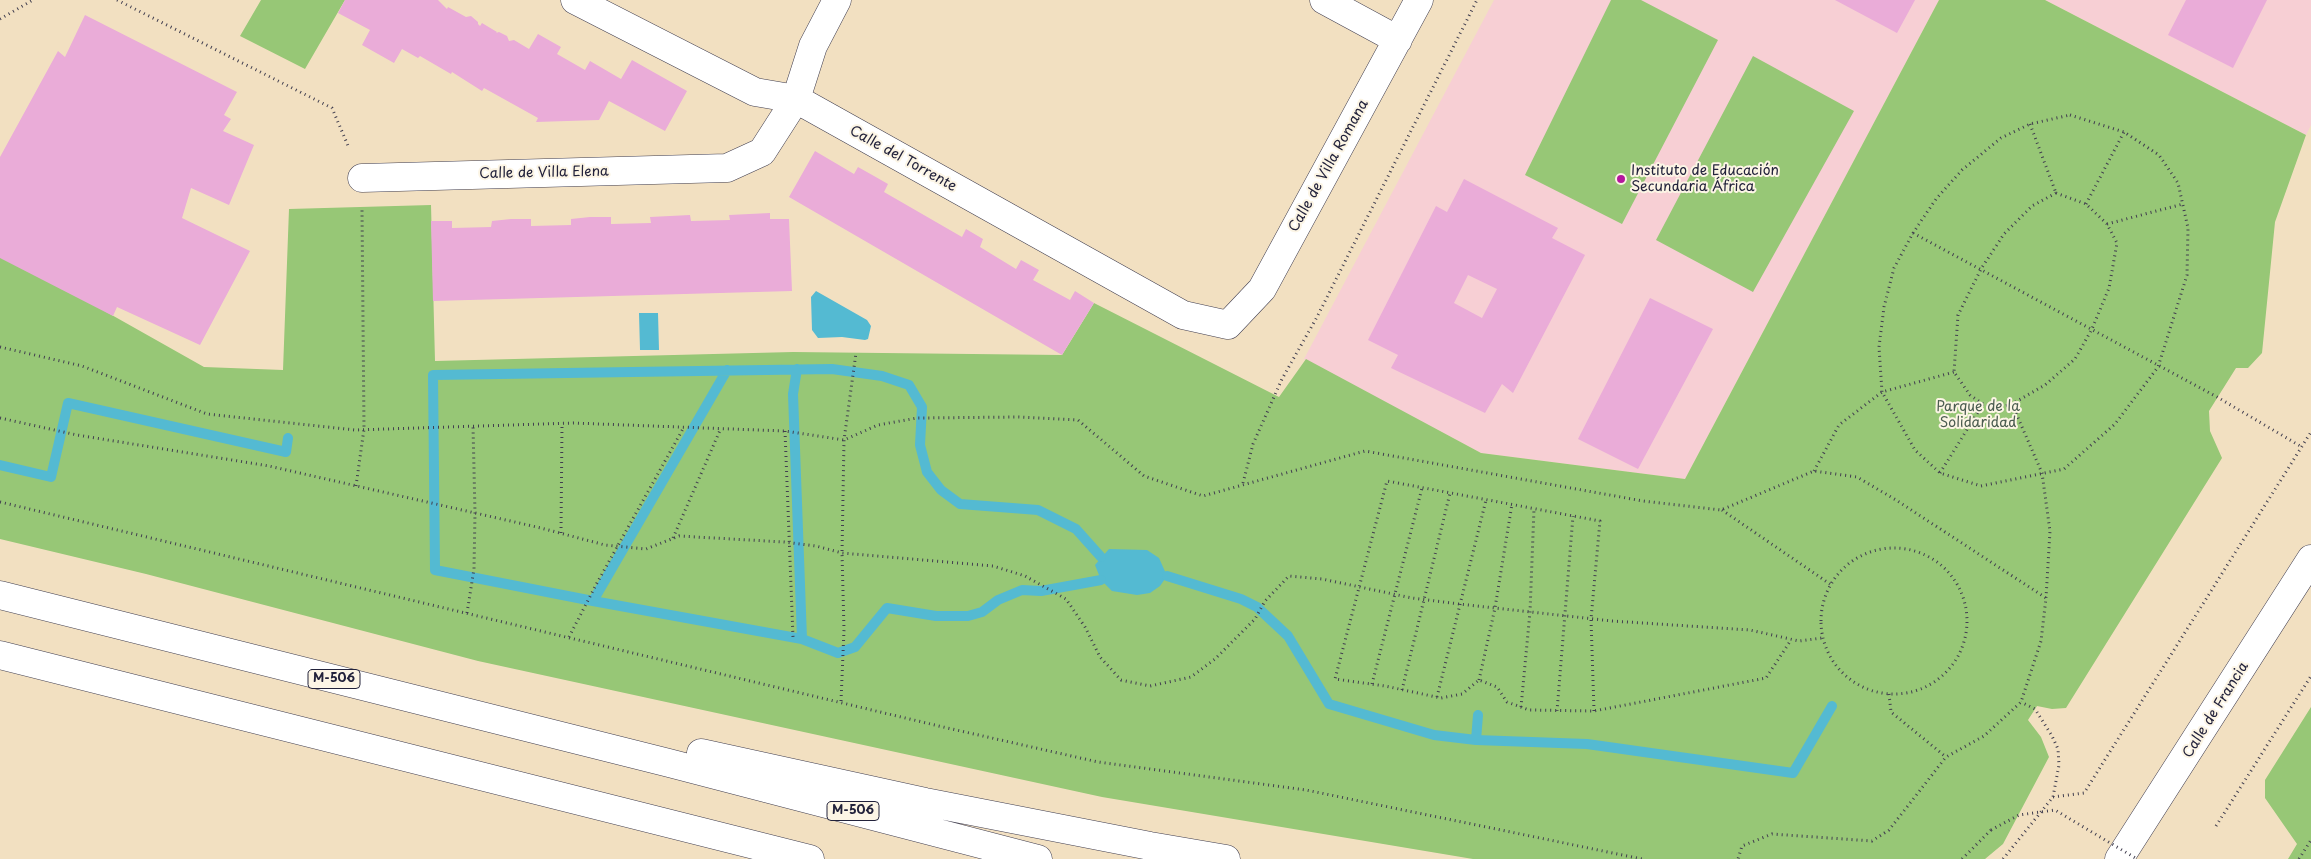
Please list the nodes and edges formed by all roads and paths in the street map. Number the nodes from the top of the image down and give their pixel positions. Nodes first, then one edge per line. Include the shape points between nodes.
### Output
1 (32, 0) edge
2 (117, 0) edge
3 (575, 0) edge
4 (837, 0) edge
5 (1324, 0) edge
6 (1419, 0) edge
7 (1476, 0) edge
8 (0, 19) edge
9 (1398, 40) junction
10 (796, 98) junction
11 (2030, 124) junction
12 (2124, 132) junction
13 (362, 178) junction
14 (2056, 193) junction
15 (2086, 204) junction
16 (2183, 204) junction
17 (2107, 224) junction
18 (1912, 233) junction
19 (1981, 269) junction
20 (1228, 325) joint
21 (2092, 329) junction
22 (0, 347) edge
23 (856, 353) dead end
24 (2158, 367) junction
25 (1954, 372) junction
26 (1882, 392) junction
27 (1983, 404) junction
28 (2012, 404) junction
29 (0, 418) edge
30 (562, 423) junction
31 (473, 426) junction
32 (684, 427) junction
33 (721, 428) junction
34 (364, 429) junction
35 (785, 431) junction
36 (2311, 432) edge
37 (844, 440) junction
38 (2302, 446) junction
39 (1814, 471) junction
40 (1940, 473) junction
41 (2042, 474) junction
42 (1244, 483) junction
43 (356, 486) junction
44 (1422, 488) junction
45 (1450, 493) junction
46 (1486, 500) junction
47 (0, 502) edge
48 (1512, 504) junction
49 (1534, 508) junction
50 (1722, 510) junction
51 (475, 513) junction
52 (1573, 516) junction
53 (560, 533) junction
54 (673, 538) junction
55 (792, 543) junction
56 (617, 546) junction
57 (842, 554) junction
58 (2311, 559) edge
59 (1830, 584) junction
60 (1359, 587) junction
61 (0, 595) edge
62 (1396, 595) junction
63 (2046, 598) junction
64 (1425, 600) junction
65 (1459, 604) junction
66 (1495, 608) junction
67 (1530, 612) junction
68 (467, 613) junction
69 (1565, 616) junction
70 (1592, 619) junction
71 (569, 637) junction
72 (793, 637) dead end
73 (1822, 638) junction
74 (1791, 640) junction
75 (0, 655) edge
76 (2311, 676) edge
77 (1479, 680) junction
78 (1372, 684) junction
79 (1402, 690) junction
80 (1889, 694) junction
81 (1437, 697) junction
82 (841, 701) junction
83 (2021, 702) junction
84 (1521, 708) junction
85 (1557, 711) junction
86 (1594, 711) junction
87 (1946, 757) junction
88 (669, 763) junction
89 (543, 792) junction
90 (2053, 797) junction
91 (2216, 826) dead end
92 (2311, 840) edge
93 (745, 859) edge
94 (810, 859) edge
95 (1038, 859) edge
96 (1226, 859) edge
97 (1642, 859) edge
98 (1738, 859) edge
99 (1962, 859) edge
100 (2003, 859) edge
101 (2119, 859) edge
102 (2137, 859) edge
103 (2299, 859) edge

1 - 8 path
2 - 13 path via 332,108
3 - 10 main road, Calle del Torrente via 754,92
4 - 10 main road via 813,46
5 - 9 main road
6 - 9 main road, Calle de Villa Romana
7 - 42 path via 1317,317 1282,379 1253,444
9 - 20 main road, Calle de Villa Romana via 1262,289
10 - 13 main road, Calle de Villa Elena via 762,152 727,168
10 - 20 main road, Calle del Torrente via 1183,315
11 - 12 path via 2070,115
11 - 14 path
11 - 18 path via 2001,138 1962,170 1936,198
12 - 15 path
12 - 16 path via 2159,155 2178,183
13 - 34 path
14 - 15 path
14 - 19 path via 2032,206 2004,234
15 - 17 path
16 - 17 path
16 - 24 path via 2188,228 2187,275
17 - 21 path via 2117,242 2109,288
18 - 19 path
18 - 26 path via 1894,268 1884,306 1879,347
19 - 21 path
19 - 25 path via 1958,315
21 - 24 path
21 - 28 path via 2075,359 2045,385
22 - 34 path via 82,366 207,414
23 - 37 path
24 - 38 path
24 - 41 path via 2115,424 2064,469
25 - 26 path
25 - 27 path via 1970,395
26 - 39 path via 1839,425
26 - 40 path via 1915,450
27 - 28 path via 1998,408
27 - 40 path
28 - 41 path
29 - 43 path via 269,466
30 - 31 path
30 - 32 path
30 - 53 path
31 - 34 path
31 - 51 path
32 - 33 path
32 - 56 path
33 - 35 path
33 - 54 path
34 - 43 path
35 - 37 path
35 - 55 path
36 - 38 path
37 - 42 path via 878,425 917,418 1078,420 1144,476 1202,496
37 - 57 path
38 - 90 path via 2084,793
39 - 50 path
39 - 63 path via 1857,477
40 - 41 path via 1981,486
41 - 63 path via 2050,531
42 - 50 path via 1366,450 1643,502
43 - 51 path
44 - 45 path
44 - 60 path via 1387,481
44 - 62 path
45 - 46 path
45 - 64 path
46 - 48 path
46 - 65 path
47 - 68 path
48 - 49 path
48 - 66 path
49 - 52 path
49 - 67 path
50 - 59 path
51 - 53 path
51 - 68 path via 474,569
52 - 69 path
52 - 70 path via 1600,521
53 - 56 path
54 - 55 path
54 - 56 path via 646,549
55 - 57 path
55 - 72 path
56 - 71 path
57 - 60 path via 993,566 1025,576 1066,599 1100,657 1121,680 1150,686 1191,677 1255,619 1266,601 1289,576
57 - 82 path
58 - 101 main road, Calle de Francia
59 - 73 path via 1821,611
59 - 80 path via 1846,565 1865,554 1889,547 1916,551 1939,562 1962,593 1968,618 1964,645 1948,672 1924,689
60 - 62 path
60 - 78 path via 1335,679
61 - 88 main road, M-506
62 - 64 path
62 - 78 path
63 - 83 path via 2041,641
64 - 65 path
64 - 79 path
65 - 66 path
65 - 81 path
66 - 67 path
66 - 77 path
67 - 69 path
67 - 84 path
68 - 71 path
69 - 70 path
69 - 85 path
70 - 74 path via 1750,630
70 - 86 path
71 - 82 path
73 - 74 path
73 - 80 path via 1832,661 1850,680 1875,692
74 - 86 path via 1766,678
75 - 89 main road
76 - 91 path
77 - 81 path via 1462,694
77 - 84 path via 1497,686 1507,702
78 - 79 path
79 - 81 path
80 - 87 path via 1891,712
82 - 97 path via 1098,762 1306,790
83 - 87 path via 1984,736
83 - 90 path via 2035,709 2058,749 2059,765
84 - 85 path
85 - 86 path
87 - 98 path via 1889,830 1872,842 1772,834 1742,846
88 - 95 main road, M-506
88 - 96 main road via 693,751 925,802
89 - 93 main road
89 - 94 main road
90 - 100 path
92 - 103 path
99 - 102 path, bridge via 1991,830 2019,815 2055,810

